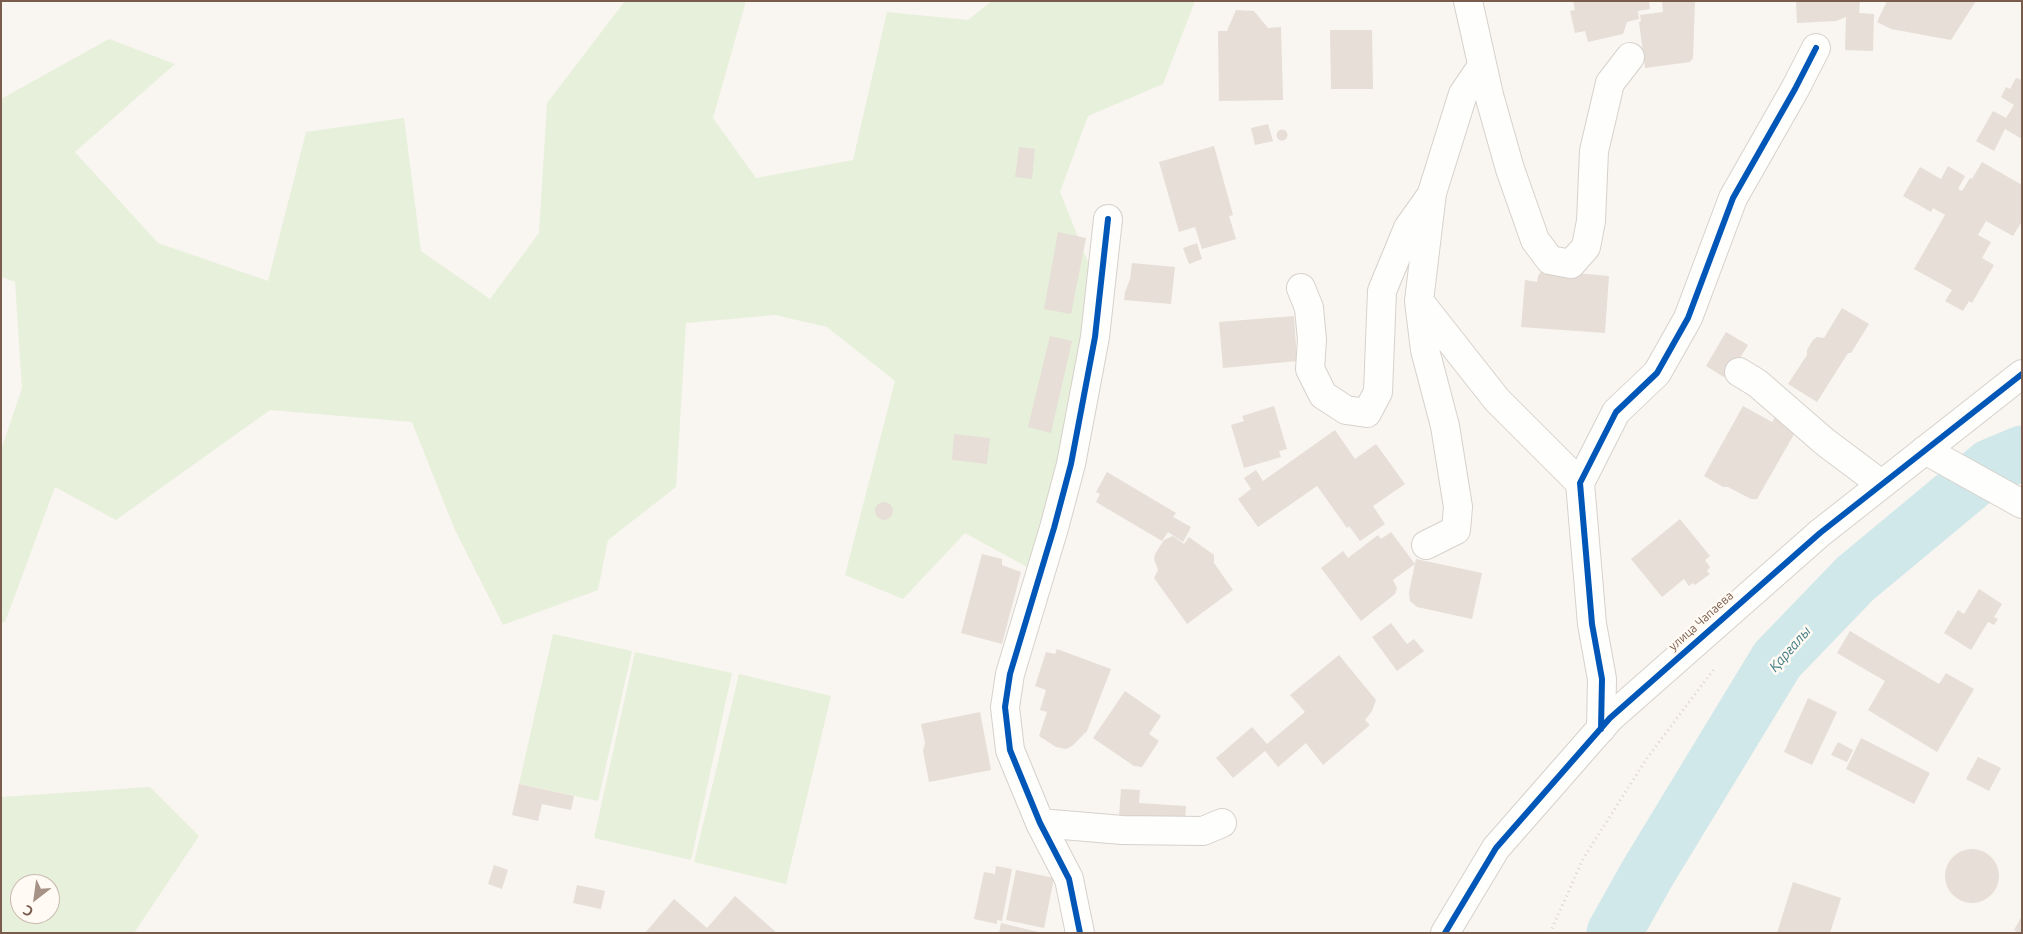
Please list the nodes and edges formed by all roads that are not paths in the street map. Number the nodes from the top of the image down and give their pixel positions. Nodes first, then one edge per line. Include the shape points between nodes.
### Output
1 (1468, 1) edge
2 (1816, 48) dead end
3 (1630, 57) dead end
4 (1482, 66) junction
5 (1432, 194) junction
6 (1108, 219) dead end
7 (1302, 288) dead end
8 (1419, 301) junction
9 (1739, 372) dead end
10 (2022, 374) edge
11 (1925, 450) junction
12 (1580, 483) junction
13 (1881, 484) junction
14 (2022, 504) edge
15 (1426, 544) dead end
16 (1601, 729) junction
17 (1222, 823) dead end
18 (1040, 824) junction
19 (1080, 933) edge
20 (1445, 933) edge

1 - 4 street
2 - 12 street via 1733,198 1688,318 1657,373 1616,412
3 - 4 street via 1610,83 1594,151 1591,221 1586,247 1571,264 1550,260 1535,240 1510,169
4 - 5 street via 1463,94
5 - 7 street via 1408,228 1382,291 1378,392 1367,413 1346,410 1324,395 1310,369 1310,308
5 - 8 street
6 - 18 street via 1095,337 1071,464 1010,674 1005,708 1010,750
8 - 12 street via 1497,400
8 - 15 street via 1425,350 1445,426 1458,507 1456,530
9 - 13 street via 1757,383 1825,442
10 - 11 street, улица Чапаева
11 - 13 street, улица Чапаева
11 - 14 street
12 - 16 street via 1592,624 1602,679
13 - 16 street, улица Чапаева via 1710,627
16 - 20 street, улица Чапаева via 1496,848
17 - 18 street via 1204,832
18 - 19 street via 1068,879

